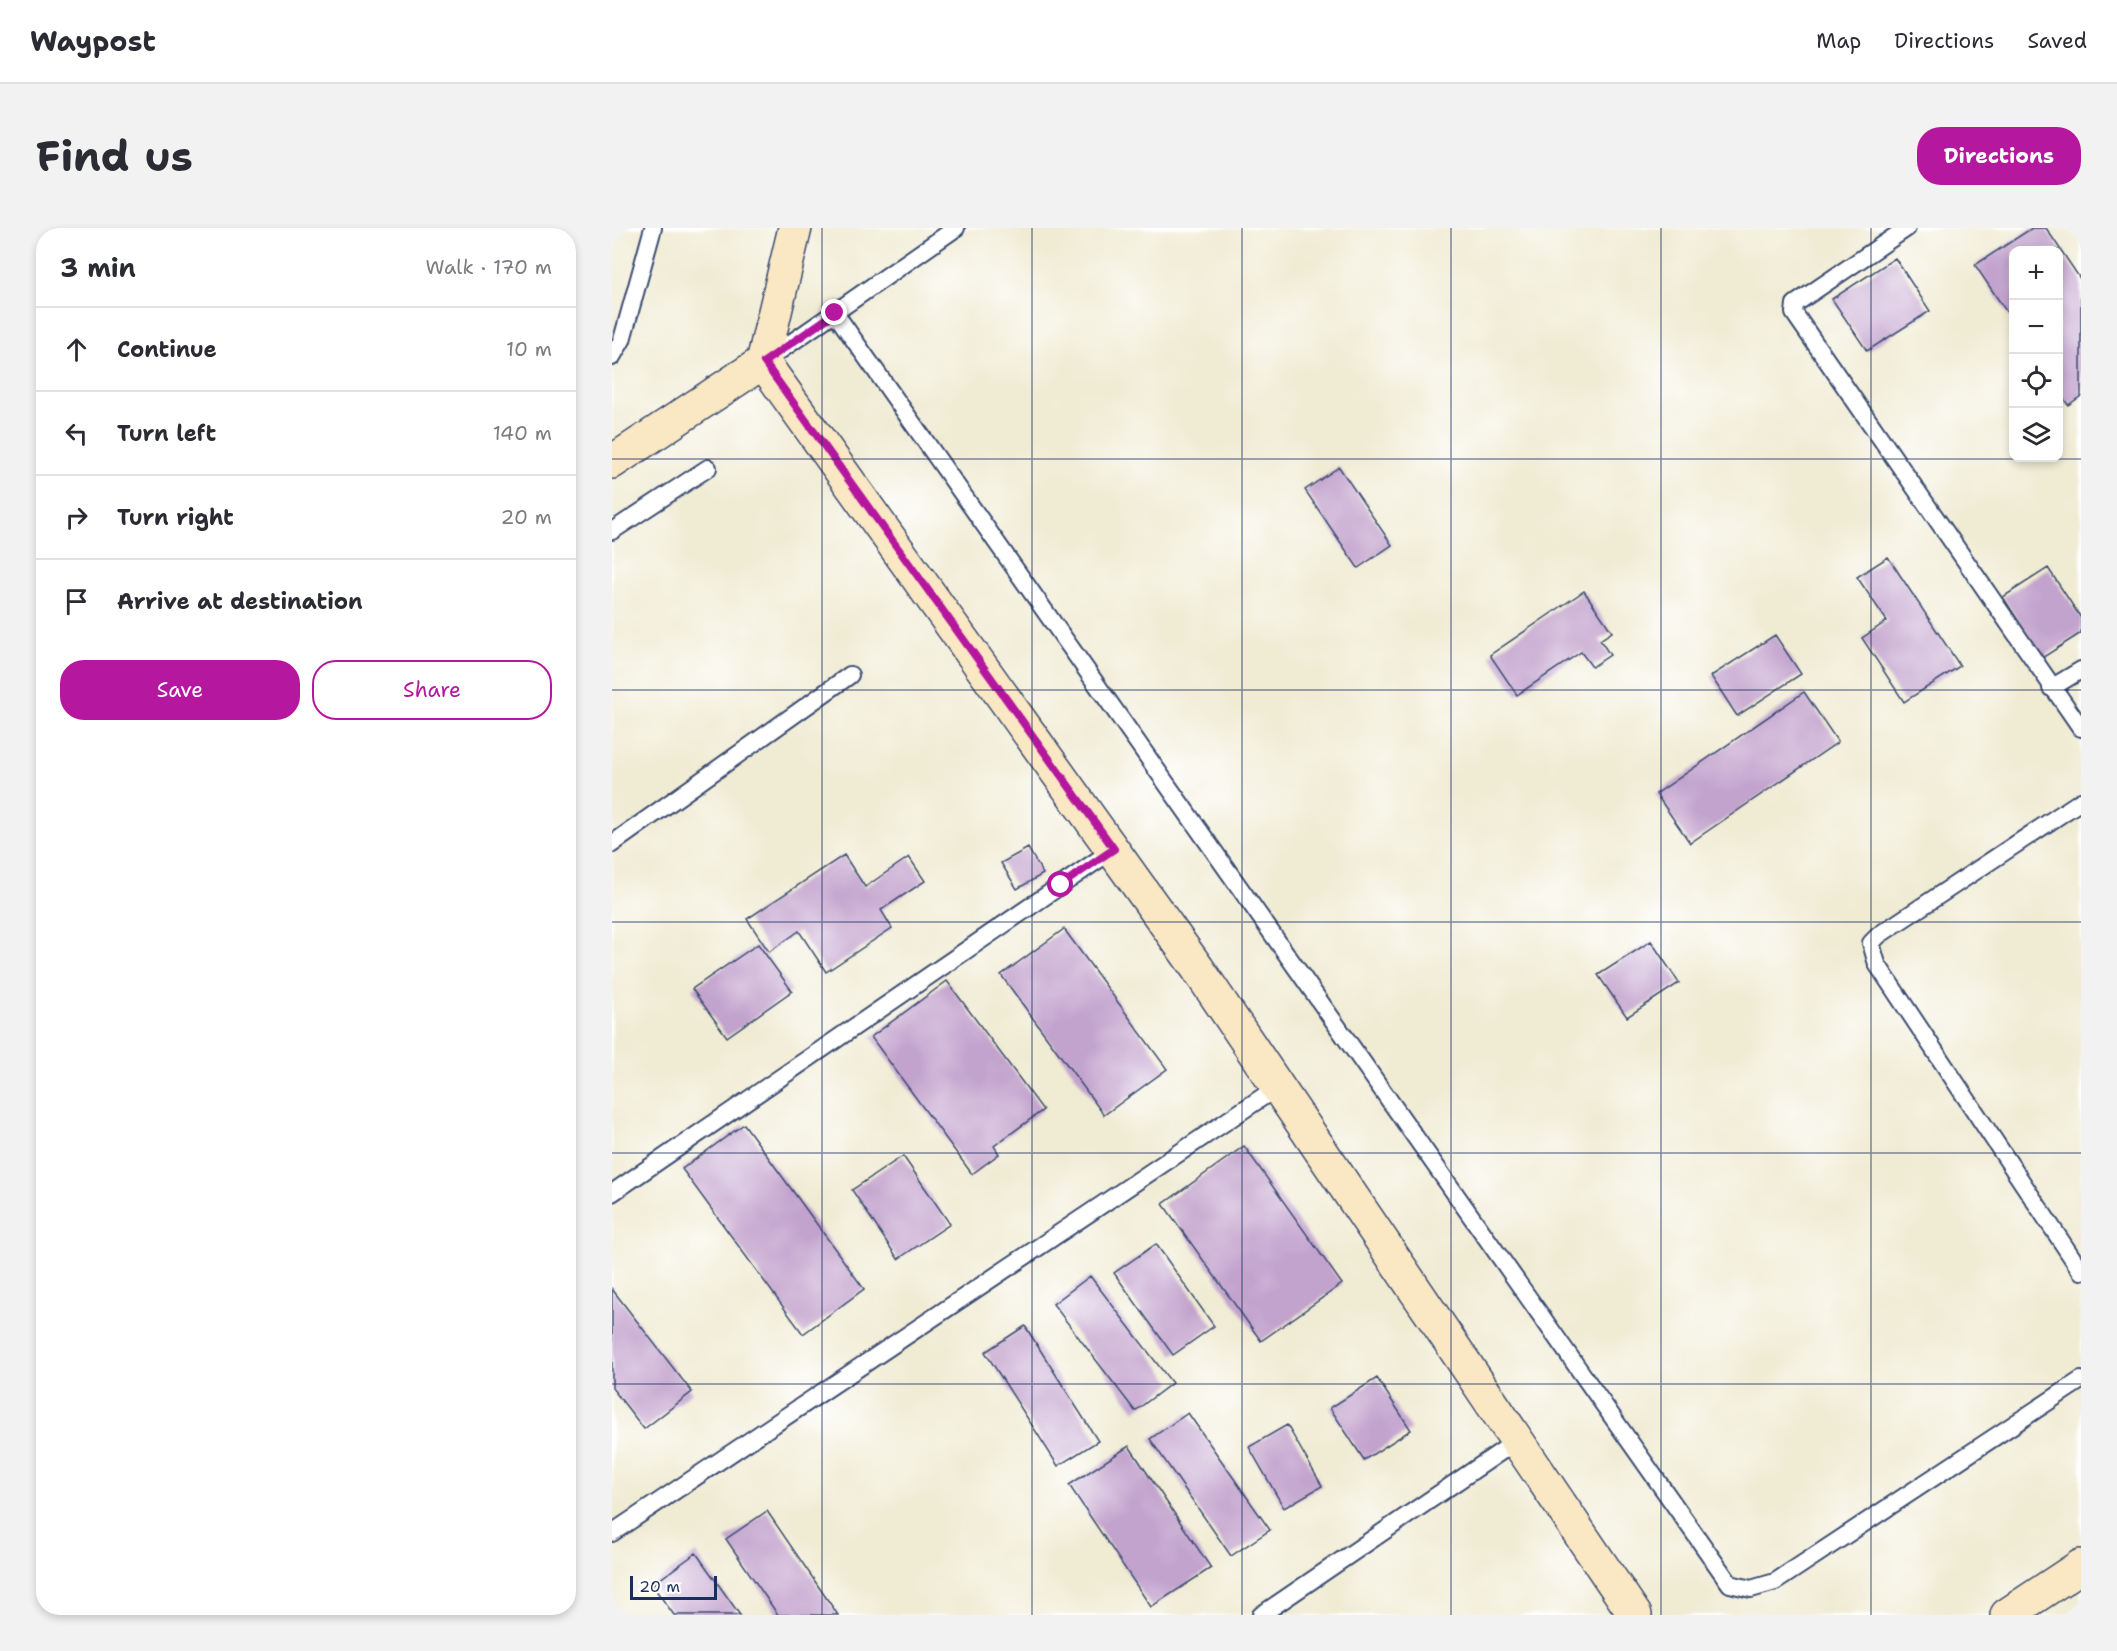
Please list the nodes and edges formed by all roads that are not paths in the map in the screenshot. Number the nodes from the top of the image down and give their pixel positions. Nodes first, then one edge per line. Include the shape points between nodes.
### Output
1 (653, 228) edge
2 (795, 228) edge
3 (956, 228) edge
4 (1907, 228) edge
5 (835, 313) junction
6 (612, 357) edge
7 (764, 362) junction
8 (612, 462) edge
9 (708, 468) dead end
10 (612, 531) edge
11 (2081, 670) edge
12 (850, 675) dead end
13 (2051, 688) junction
14 (2081, 728) edge
15 (2081, 801) edge
16 (612, 844) edge
17 (1114, 849) junction
18 (1279, 1086) junction
19 (612, 1193) edge
20 (2081, 1271) edge
21 (2081, 1380) edge
22 (1518, 1440) junction
23 (612, 1533) edge
24 (2081, 1566) edge
25 (1261, 1615) edge
26 (1635, 1615) edge
27 (2007, 1615) edge

1 - 6 lane via 622,340
2 - 7 main road
3 - 5 lane
4 - 13 lane via 1796,304 1794,313
5 - 7 lane
5 - 21 lane via 1730,1584 1751,1589 1775,1582
7 - 8 main road
7 - 17 main road
9 - 10 lane
11 - 13 lane
12 - 16 lane
13 - 14 lane
15 - 20 lane via 1871,943 1877,964
17 - 18 main road
17 - 19 lane
18 - 22 main road
18 - 23 lane
22 - 25 lane
22 - 26 main road
24 - 27 main road

